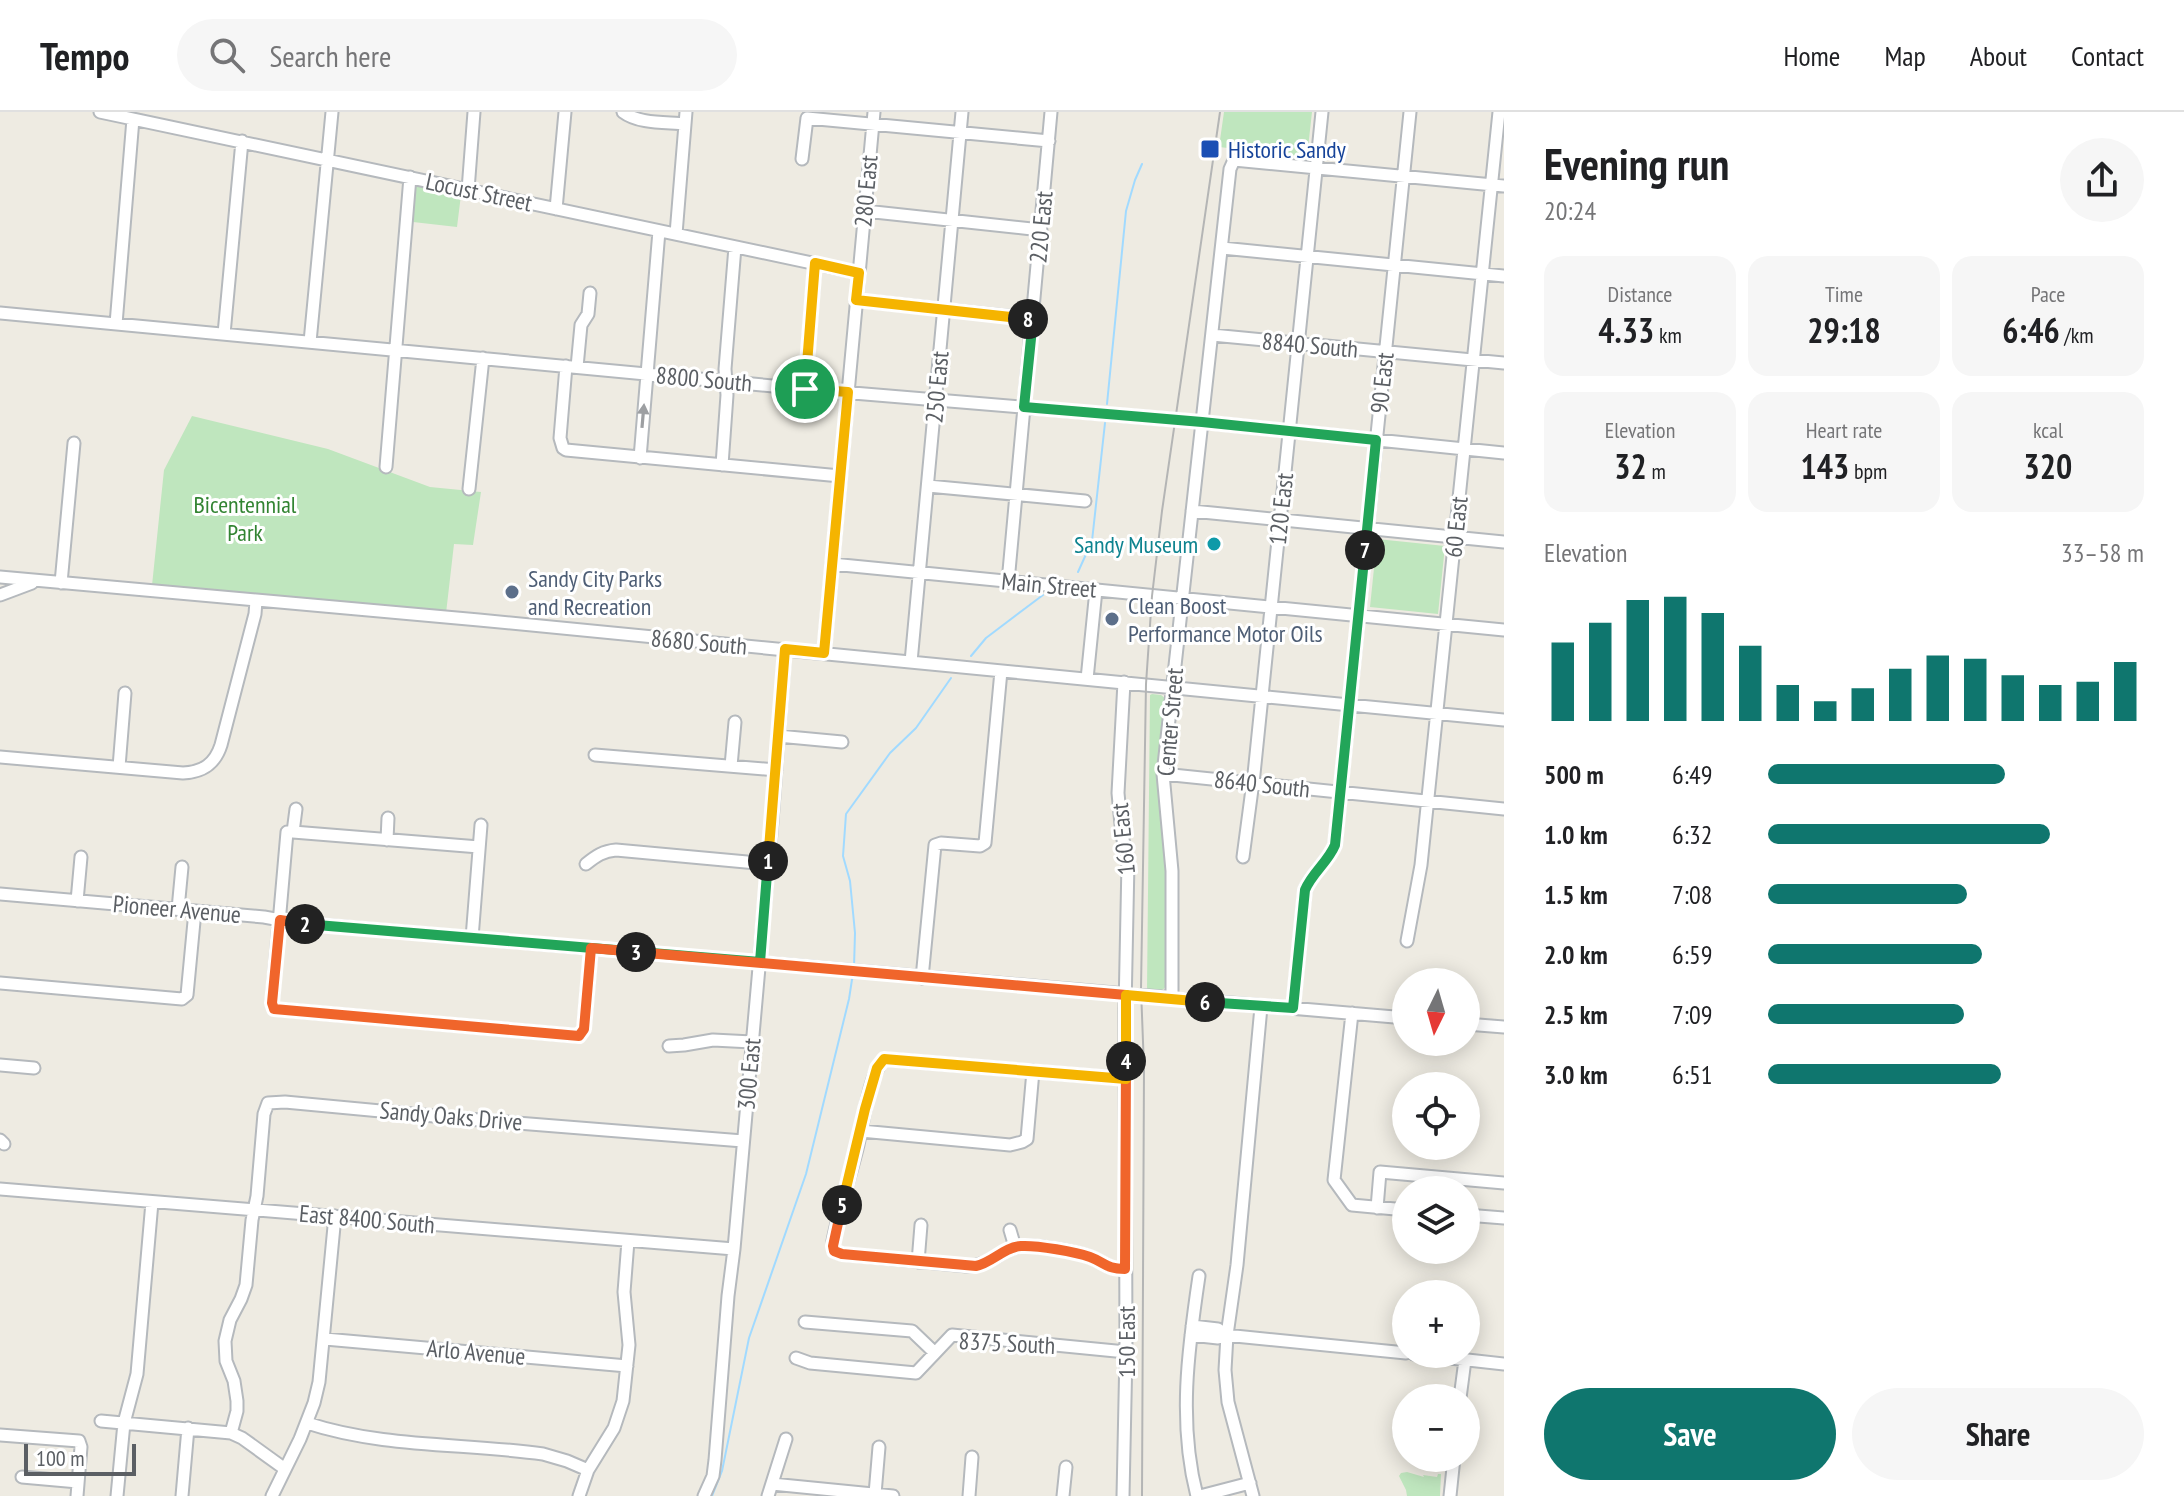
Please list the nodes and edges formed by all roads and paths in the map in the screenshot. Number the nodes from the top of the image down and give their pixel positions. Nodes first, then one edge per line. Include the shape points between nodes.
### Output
1 (100, 112) edge
2 (332, 112) edge
3 (474, 112) edge
4 (565, 112) edge
5 (623, 112) edge
6 (962, 112) edge
7 (1051, 112) edge
8 (1322, 112) edge
9 (1410, 112) edge
10 (1499, 112) edge
11 (686, 118) edge
12 (873, 118) edge
13 (133, 119) junction
14 (961, 132) junction
15 (242, 141) junction
16 (1049, 141) junction
17 (327, 159) junction
18 (802, 159) dead end
19 (1316, 168) junction
20 (1403, 176) junction
21 (410, 177) junction
22 (1491, 185) junction
23 (1504, 186) edge
24 (468, 190) junction
25 (556, 209) junction
26 (865, 211) junction
27 (952, 221) junction
28 (1041, 230) junction
29 (659, 231) junction
30 (676, 234) junction
31 (735, 247) junction
32 (1222, 248) junction
33 (1307, 256) junction
34 (815, 263) junction
35 (1394, 265) junction
36 (859, 273) junction
37 (1482, 273) junction
38 (1504, 276) edge
39 (590, 293) dead end
40 (856, 300) junction
41 (944, 310) junction
42 (0, 313) edge
43 (1033, 319) junction
44 (116, 324) junction
45 (224, 334) junction
46 (1212, 335) junction
47 (310, 342) junction
48 (1297, 343) junction
49 (396, 350) junction
50 (1385, 352) junction
51 (483, 358) junction
52 (1473, 360) junction
53 (1504, 363) edge
54 (571, 367) junction
55 (647, 374) junction
56 (725, 381) junction
57 (805, 389) junction
58 (848, 392) junction
59 (936, 399) junction
60 (1024, 407) junction
61 (1202, 422) junction
62 (1289, 431) junction
63 (1376, 440) junction
64 (74, 443) dead end
65 (1464, 449) junction
66 (1504, 453) edge
67 (640, 458) junction
68 (722, 465) junction
69 (386, 467) dead end
70 (840, 476) junction
71 (928, 486) junction
72 (469, 489) dead end
73 (1016, 494) junction
74 (1085, 501) dead end
75 (1192, 511) junction
76 (1280, 519) junction
77 (1367, 528) junction
78 (1455, 537) junction
79 (1504, 542) edge
80 (832, 564) junction
81 (920, 573) junction
82 (0, 577) edge
83 (36, 581) junction
84 (1008, 582) junction
85 (61, 583) junction
86 (1096, 590) junction
87 (0, 595) edge
88 (1183, 599) junction
89 (256, 601) junction
90 (1271, 607) junction
91 (1359, 616) junction
92 (1446, 625) junction
93 (1504, 630) edge
94 (785, 649) junction
95 (824, 653) junction
96 (911, 662) junction
97 (1001, 671) junction
98 (1087, 679) junction
99 (1124, 682) junction
100 (1173, 687) junction
101 (125, 693) dead end
102 (1262, 695) junction
103 (1350, 704) junction
104 (1437, 712) junction
105 (1504, 720) edge
106 (735, 722) dead end
107 (778, 736) junction
108 (842, 742) dead end
109 (595, 755) dead end
110 (0, 757) edge
111 (731, 766) junction
112 (119, 767) junction
113 (776, 770) junction
114 (1163, 774) junction
115 (1253, 783) junction
116 (1341, 792) junction
117 (1428, 801) junction
118 (296, 809) dead end
119 (1504, 809) edge
120 (388, 818) dead end
121 (481, 825) dead end
122 (293, 832) junction
123 (387, 840) junction
124 (479, 847) junction
125 (81, 857) dead end
126 (1243, 857) dead end
127 (586, 864) dead end
128 (768, 864) junction
129 (182, 867) dead end
130 (0, 894) edge
131 (77, 901) junction
132 (178, 909) junction
133 (195, 911) junction
134 (280, 920) junction
135 (472, 938) junction
136 (1407, 941) dead end
137 (591, 948) junction
138 (760, 962) junction
139 (922, 978) junction
140 (0, 983) edge
141 (1126, 995) junction
142 (1172, 999) junction
143 (1261, 1007) junction
144 (1293, 1008) junction
145 (1352, 1013) junction
146 (1392, 1017) edge
147 (1480, 1025) edge
148 (1504, 1027) edge
149 (752, 1042) junction
150 (669, 1046) dead end
151 (0, 1065) edge
152 (34, 1068) dead end
153 (1033, 1071) junction
154 (1126, 1079) junction
155 (861, 1131) junction
156 (743, 1141) junction
157 (1504, 1183) edge
158 (0, 1189) edge
159 (152, 1202) junction
160 (1377, 1208) junction
161 (1392, 1209) edge
162 (254, 1210) junction
163 (335, 1216) junction
164 (1480, 1216) edge
165 (1504, 1218) edge
166 (921, 1225) dead end
167 (1010, 1230) dead end
168 (628, 1241) junction
169 (1015, 1247) junction
170 (734, 1249) junction
171 (918, 1262) junction
172 (1125, 1269) junction
173 (1199, 1276) dead end
174 (805, 1322) dead end
175 (1192, 1331) junction
176 (1226, 1335) junction
177 (325, 1339) junction
178 (1126, 1352) junction
179 (1392, 1352) edge
180 (935, 1353) junction
181 (796, 1358) dead end
182 (1480, 1362) edge
183 (1504, 1364) edge
184 (627, 1366) junction
185 (101, 1421) dead end
186 (124, 1423) junction
187 (307, 1423) junction
188 (188, 1428) junction
189 (231, 1433) junction
190 (0, 1435) edge
191 (786, 1439) dead end
192 (879, 1447) dead end
193 (972, 1457) dead end
194 (1066, 1467) dead end
195 (285, 1469) junction
196 (588, 1470) junction
197 (1453, 1472) edge
198 (22, 1477) dead end
199 (78, 1482) junction
200 (1250, 1483) junction
201 (770, 1490) edge
202 (875, 1494) edge
203 (77, 1496) edge
204 (117, 1496) edge
205 (182, 1496) edge
206 (272, 1496) edge
207 (579, 1496) edge
208 (704, 1496) edge
209 (893, 1496) edge
210 (969, 1496) edge
211 (1063, 1496) edge
212 (1123, 1496) edge
213 (1199, 1496) edge
214 (1253, 1496) edge
215 (1450, 1496) edge

1 - 13 street, Locust Street
2 - 17 street
3 - 24 street
4 - 25 street
5 - 11 street via 641,120
6 - 14 street, 250 East
7 - 16 street, 220 East
8 - 19 street, 120 East
9 - 20 street, 90 East
10 - 22 street, 60 East
11 - 30 street
12 - 14 street
12 - 18 street via 807,118
12 - 26 street, 280 East
13 - 15 street, Locust Street
13 - 44 street
14 - 16 street
14 - 27 street, 250 East
15 - 17 street, Locust Street
15 - 45 street
16 - 28 street, 220 East
17 - 21 street, Locust Street
17 - 47 street
19 - 20 street
19 - 32 street, Center Street via 1234,160
19 - 33 street, 120 East
20 - 22 street
20 - 35 street, 90 East
21 - 24 street, Locust Street
21 - 49 street
22 - 23 street
22 - 37 street, 60 East
24 - 25 street, Locust Street
25 - 29 street, Locust Street
26 - 27 street
26 - 36 street, 280 East
27 - 28 street
27 - 41 street, 250 East
28 - 43 street, 220 East
29 - 30 street, Locust Street
29 - 55 street
30 - 31 street, Locust Street
31 - 34 street, Locust Street
31 - 56 street
32 - 33 street
32 - 46 street, Center Street
33 - 35 street
33 - 48 street, 120 East
34 - 36 street, Locust Street
34 - 57 street
35 - 37 street
35 - 50 street, 90 East
36 - 40 street, 280 East
37 - 38 street
37 - 52 street, 60 East
39 - 54 street
40 - 41 street
40 - 58 street, 280 East
41 - 43 street
41 - 59 street, 250 East
42 - 44 street, 8800 South
43 - 60 street, 220 East
44 - 45 street, 8800 South
45 - 47 street, 8800 South
46 - 48 street, 8840 South
46 - 61 street, Center Street
47 - 49 street, 8800 South
48 - 50 street, 8840 South
48 - 62 street, 120 East
49 - 51 street, 8800 South
49 - 69 street
50 - 52 street, 8840 South
50 - 63 street, 90 East
51 - 54 street, 8800 South
51 - 72 street
52 - 53 street, 8840 South
52 - 65 street, 60 East
54 - 55 street, 8800 South
54 - 67 street via 563,448
55 - 56 street, 8800 South
67 -> 55 street
56 - 57 street, 8800 South
56 - 68 street
57 - 58 street, 8800 South
58 - 59 street, 8800 South
58 - 70 street, 280 East
59 - 60 street, 8800 South
59 - 71 street, 250 East
60 - 61 street, 8800 South
60 - 73 street, 220 East
61 - 62 street, 8800 South
61 - 75 street, Center Street
62 - 63 street, 8800 South
62 - 76 street, 120 East
63 - 65 street, 8800 South
63 - 77 street, 90 East
64 - 85 street
65 - 66 street, 8800 South
65 - 78 street, 60 East
67 - 68 street
68 - 70 street
70 - 80 street, 280 East
71 - 73 street
71 - 81 street, 250 East
73 - 74 street
73 - 84 street, 220 East
75 - 76 street
75 - 88 street, Center Street
76 - 77 street
76 - 90 street, 120 East
77 - 78 street
77 - 91 street, 90 East
78 - 79 street
78 - 92 street, 60 East
80 - 81 street, Main Street
80 - 95 street, 280 East
81 - 84 street, Main Street
81 - 96 street, 250 East
82 - 83 street, 8680 South
83 - 85 street, 8680 South
83 - 87 street
84 - 86 street, Main Street
85 - 89 street, 8680 South
86 - 88 street, Main Street
86 - 98 street
88 - 90 street, Main Street
88 - 100 street, Center Street
89 - 94 street, 8680 South
89 - 112 street via 219,752 211,764 183,773
90 - 91 street, Main Street
90 - 102 street, 120 East
91 - 92 street, Main Street
91 - 103 street, 90 East
92 - 93 street, Main Street
92 - 104 street, 60 East
94 - 95 street, 8680 South
94 - 107 street, 300 East
95 - 96 street, 8680 South
96 - 97 street, 8680 South
97 - 98 street, 8680 South
97 - 139 street via 985,843 935,845
98 - 99 street, 8680 South
99 - 100 street, 8680 South
99 - 141 street, 160 East via 1118,793 1128,862
100 - 102 street, 8680 South
100 - 114 street, Center Street
101 - 112 street
102 - 103 street, 8680 South
102 - 115 street, 120 East
103 - 104 street, 8680 South
103 - 116 street, 90 East
104 - 105 street, 8680 South
104 - 117 street, 60 East
106 - 111 street
107 - 108 street
107 - 113 street, 300 East
109 - 111 street
110 - 112 street
111 - 113 street
113 - 128 street, 300 East
114 - 115 street, 8640 South
114 - 142 street, Center Street via 1172,871
115 - 116 street, 8640 South
115 - 126 street, 120 East
116 - 117 street, 8640 South
116 - 144 street, 90 East via 1335,845 1305,890
117 - 119 street, 8640 South
117 - 136 street, 60 East
118 - 122 street
120 - 123 street
121 - 124 street
122 - 123 street
122 - 134 street via 287,832
123 - 124 street
124 - 135 street
125 - 131 street
127 - 128 street via 616,850
128 - 138 street, 300 East
129 - 132 street
130 - 131 street, Pioneer Avenue
131 - 132 street, Pioneer Avenue
132 - 133 street, Pioneer Avenue
133 - 134 street, Pioneer Avenue
133 - 140 street via 187,995 182,999
134 - 135 street, Pioneer Avenue
134 - 137 street via 274,1009 579,1036 584,1029
135 - 137 street, Pioneer Avenue
137 - 138 street, Pioneer Avenue
138 - 139 street, Pioneer Avenue
138 - 149 street, 300 East
139 - 141 street, Pioneer Avenue
141 - 142 street, Pioneer Avenue
141 - 154 street, 150 East
142 - 143 street, Pioneer Avenue
143 - 144 street, Pioneer Avenue
143 - 176 street
144 - 145 street, Pioneer Avenue
145 - 146 street, Pioneer Avenue
145 - 160 street via 1334,1180 1352,1205
147 - 148 street
149 - 150 street
149 - 156 street, 300 East
151 - 152 street
153 - 154 street
153 - 155 street via 884,1059
153 - 155 street via 1027,1139 1022,1142
154 - 172 street, 150 East
155 - 171 street via 834,1251
156 - 162 street, Sandy Oaks Drive via 273,1101 264,1114
156 - 170 street, 300 East
157 - 160 street via 1380,1172
158 - 159 street, East 8400 South
159 - 162 street, East 8400 South
159 - 186 street via 137,1374
160 - 161 street
162 - 163 street, East 8400 South
162 - 189 street via 246,1285 225,1341 237,1401
163 - 168 street, East 8400 South
163 - 177 street
164 - 165 street
166 - 171 street
167 - 169 street
168 - 170 street, East 8400 South
168 - 184 street
169 - 171 street via 976,1266
169 - 172 street via 1088,1256 1110,1268
170 - 208 street, 300 East via 715,1460
172 - 178 street, 150 East
173 - 175 street
174 - 180 street, 8375 South via 912,1331
175 - 176 street
175 - 213 street via 1186,1423
176 - 179 street
176 - 200 street via 1226,1386
177 - 184 street, Arlo Avenue
177 - 187 street
178 - 180 street, 8375 South via 952,1335
178 - 212 street, 150 East
180 - 181 street via 916,1373
182 - 183 street
184 - 196 street via 620,1414
185 - 186 street
186 - 188 street
186 - 204 street
187 - 195 street
187 - 196 street via 369,1438 543,1454
188 - 189 street
188 - 205 street
189 - 195 street
190 - 199 street via 79,1441
191 - 201 street
192 - 202 street
193 - 210 street
194 - 211 street
195 - 206 street
196 - 207 street
197 - 215 street
198 - 199 street
199 - 203 street
200 - 213 street
200 - 214 street
201 - 202 street
202 - 209 street

